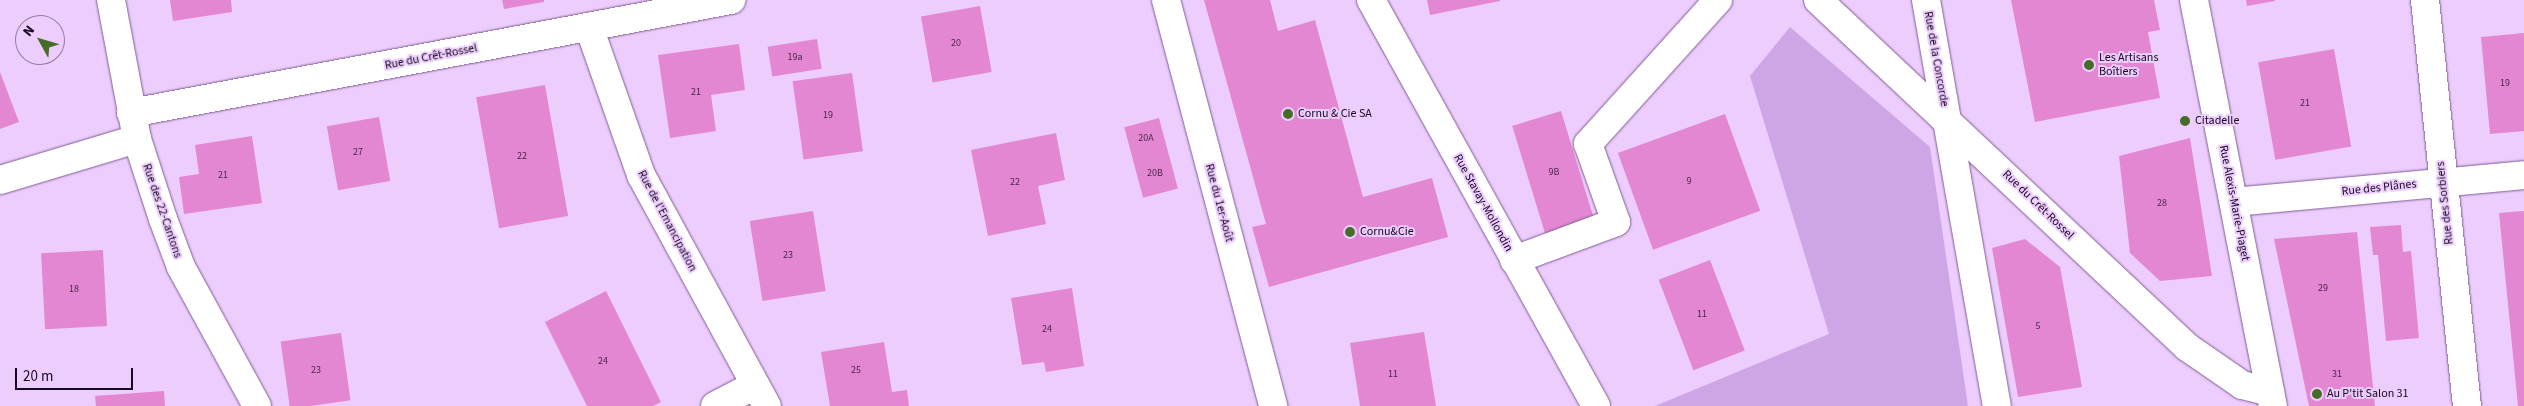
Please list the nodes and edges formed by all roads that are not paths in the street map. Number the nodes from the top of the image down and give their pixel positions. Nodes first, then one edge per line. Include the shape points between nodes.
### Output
1 (111, 0) edge
2 (731, 0) edge
3 (1166, 0) edge
4 (1371, 0) edge
5 (1718, 0) edge
6 (1818, 0) edge
7 (1926, 0) edge
8 (2194, 0) edge
9 (2425, 0) edge
10 (616, 11) edge
11 (589, 27) junction
12 (131, 113) junction
13 (1947, 118) junction
14 (137, 139) junction
15 (2524, 175) edge
16 (0, 180) edge
17 (2442, 182) junction
18 (2234, 202) junction
19 (1514, 260) junction
20 (761, 396) edge
21 (2272, 399) edge
22 (257, 406) edge
23 (715, 406) edge
24 (1273, 406) edge
25 (1596, 406) edge
26 (1997, 406) edge
27 (2467, 406) edge

1 - 12 street, Rue des 22-Cantons
2 - 10 street, Rue du Crêt-Rossel
3 - 24 street, Rue du 1er-Août
4 - 19 street, Rue Stavay-Mollondin
5 - 19 street via 1588,144 1616,222
6 - 13 street, Rue du Crêt-Rossel
7 - 13 street, Rue de la Concorde
8 - 18 street, Rue Alexis-Marie-Piaget
9 - 17 street, Rue des Sorbiers
10 - 11 street, Rue du Crêt-Rossel
11 - 12 street, Rue du Crêt-Rossel
11 - 20 street, Rue de l'Emancipation via 641,175
12 - 14 street, Rue des 22-Cantons
13 - 21 street, Rue du Crêt-Rossel via 2187,347 2242,385
13 - 26 street, Rue de la Concorde
14 - 16 street
14 - 22 street, Rue des 22-Cantons via 181,267
15 - 17 street, Rue des Plânes
17 - 18 street, Rue des Plânes
17 - 27 street, Rue des Sorbiers
18 - 21 street, Rue Alexis-Marie-Piaget
19 - 25 street, Rue Stavay-Mollondin
20 - 23 street

